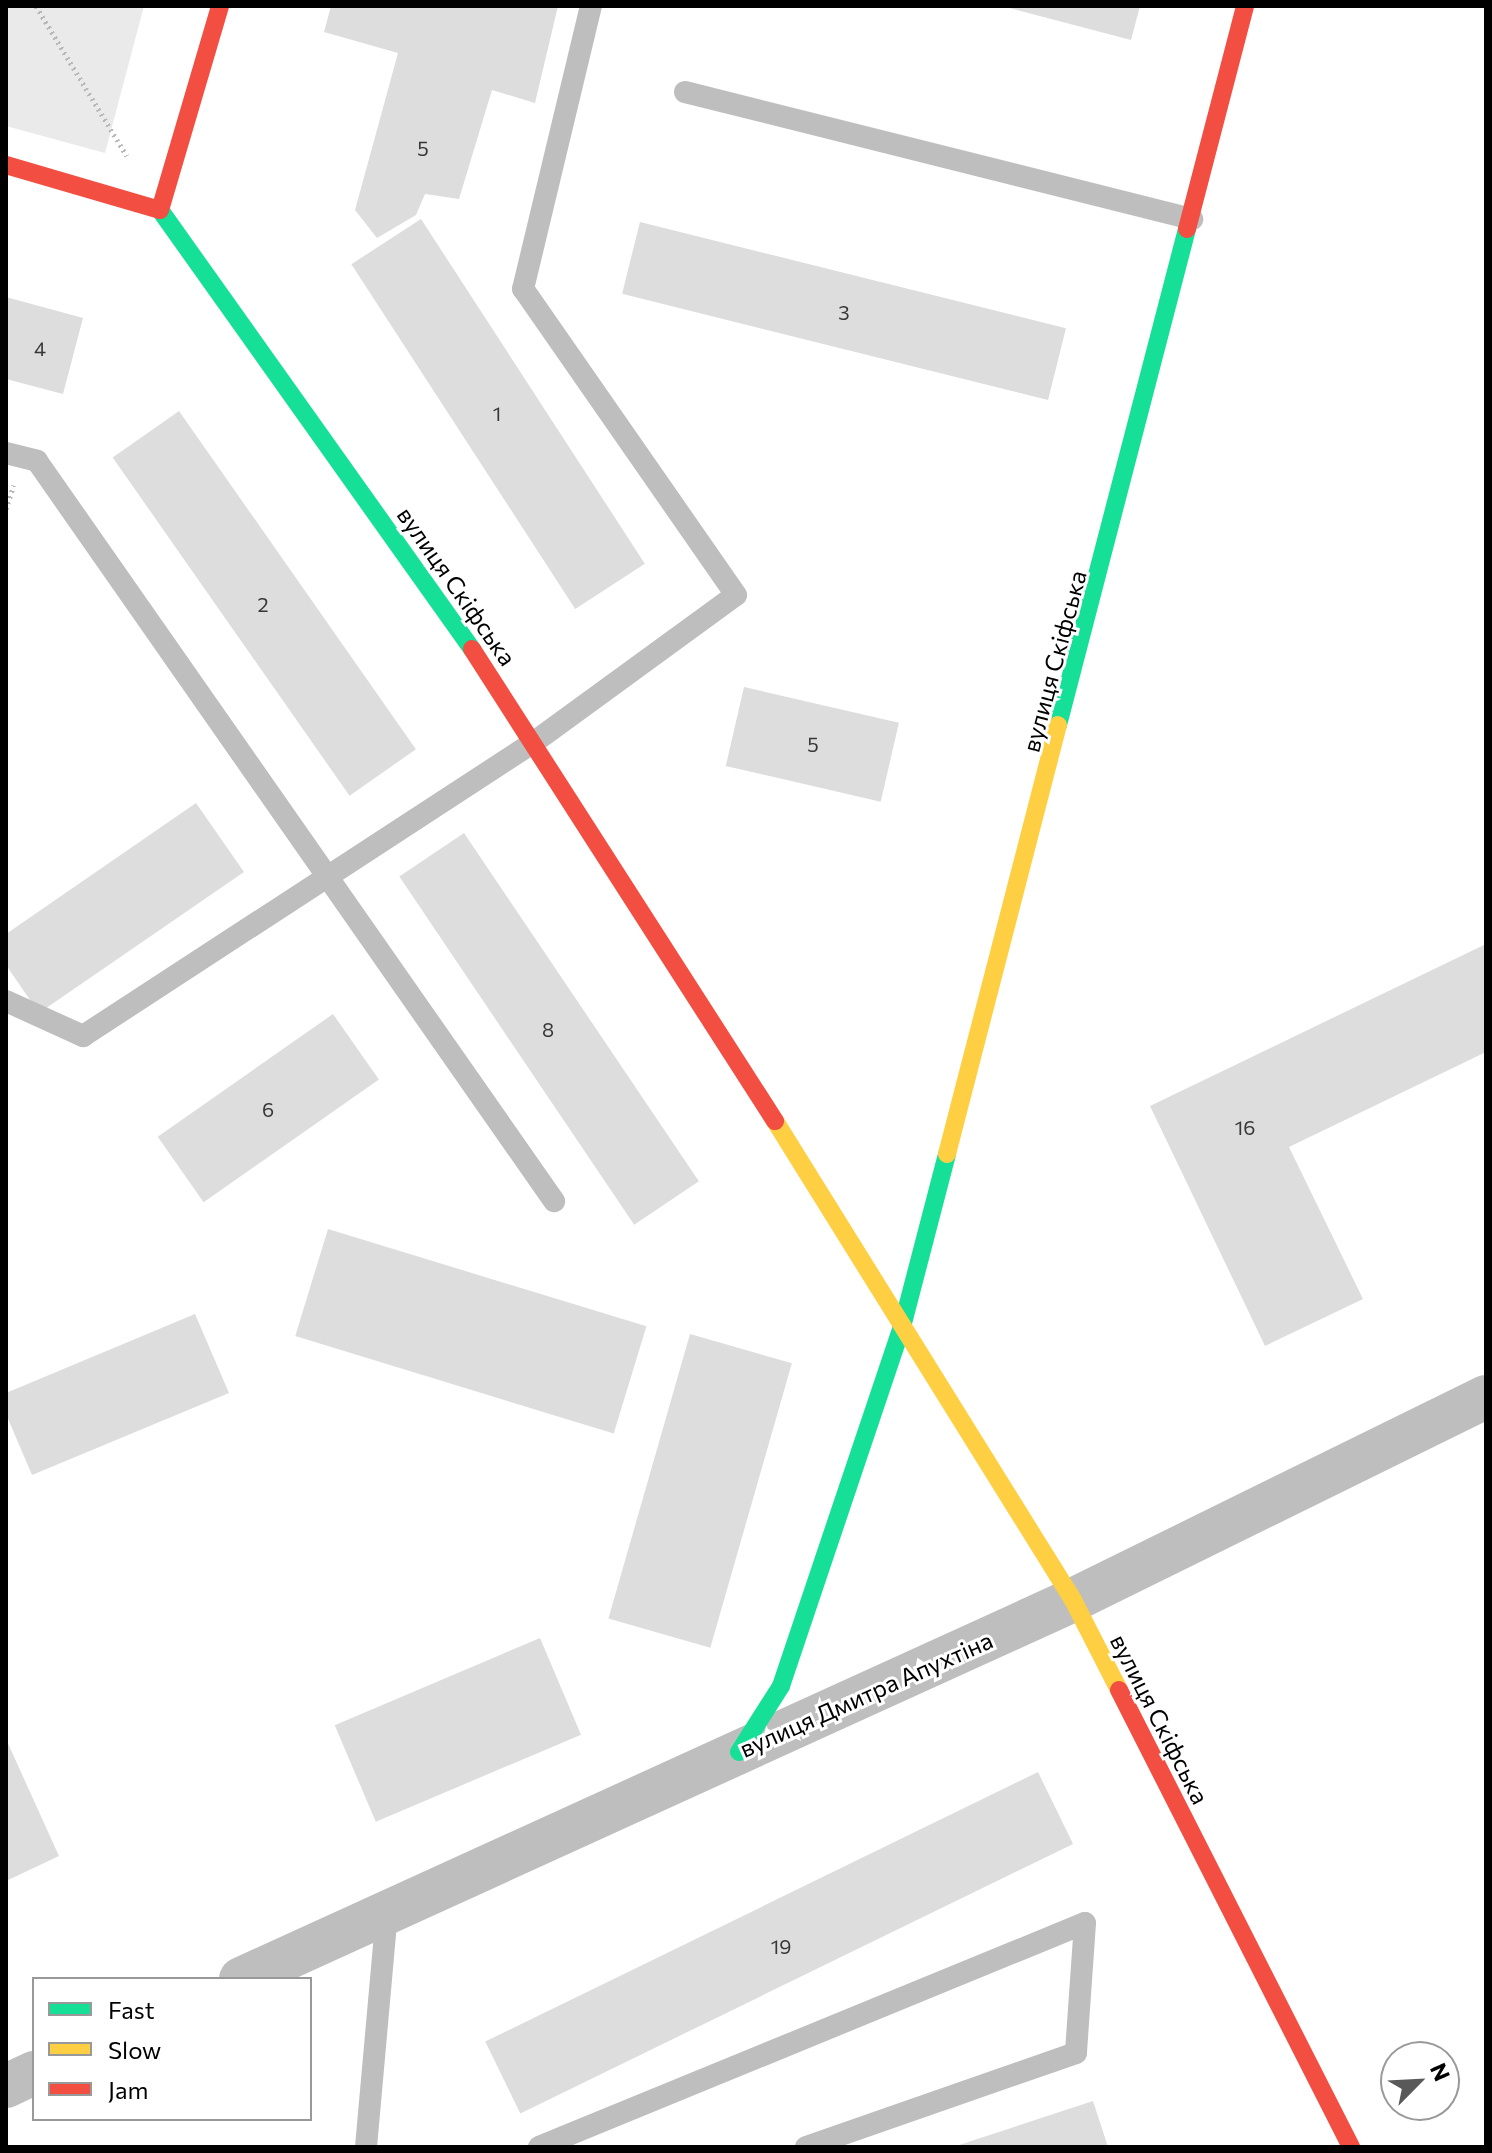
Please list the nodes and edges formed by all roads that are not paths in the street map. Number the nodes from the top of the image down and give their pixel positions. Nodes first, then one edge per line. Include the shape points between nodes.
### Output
1 (220, 6) edge
2 (591, 6) edge
3 (1245, 6) edge
4 (685, 92) dead end
5 (6, 165) edge
6 (160, 210) junction
7 (1192, 219) junction
8 (6, 453) edge
9 (537, 740) junction
10 (328, 879) junction
11 (6, 1001) edge
12 (554, 1201) dead end
13 (902, 1327) junction
14 (1486, 1397) edge
15 (1073, 1600) junction
16 (739, 1752) junction
17 (387, 1912) junction
18 (245, 1977) edge
19 (32, 2074) edge
20 (6, 2086) edge
21 (366, 2147) edge
22 (539, 2147) edge
23 (806, 2147) edge
24 (1351, 2147) edge

1 - 6 street
2 - 9 lane via 523,289 736,595
3 - 7 street, вулиця Скіфська
4 - 7 lane
5 - 6 street
6 - 9 street, вулиця Скіфська
7 - 13 street, вулиця Скіфська
8 - 10 lane via 37,461
9 - 10 lane
9 - 13 street, вулиця Скіфська
10 - 11 lane via 83,1036
10 - 12 lane
13 - 15 street, вулиця Скіфська
13 - 16 street, вулиця Скіфська via 781,1686
14 - 15 street, вулиця Дмитра Апухтіна
15 - 16 street, вулиця Дмитра Апухтіна
15 - 24 street, вулиця Скіфська
16 - 17 street, вулиця Дмитра Апухтіна
17 - 18 street, вулиця Дмитра Апухтіна
17 - 21 lane
19 - 20 street
22 - 23 lane via 1085,1923 1076,2053

